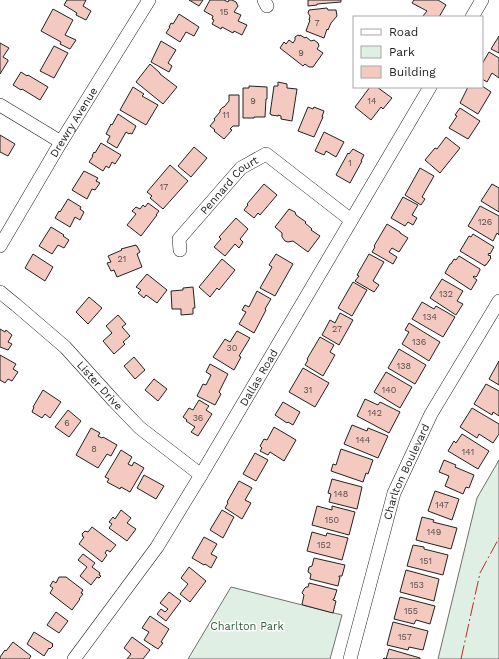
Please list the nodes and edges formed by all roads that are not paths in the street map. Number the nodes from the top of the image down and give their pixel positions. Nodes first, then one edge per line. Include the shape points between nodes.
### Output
1 (149, 0) edge
2 (482, 0) edge
3 (473, 16) edge
4 (429, 88) edge
5 (0, 105) edge
6 (62, 142) junction
7 (351, 220) junction
8 (0, 246) edge
9 (180, 250) dead end
10 (0, 292) edge
11 (499, 301) edge
12 (202, 475) junction
13 (74, 659) edge
14 (350, 659) edge

1 - 6 street, Drewry Avenue
2 - 3 street
4 - 7 street, Dallas Road
5 - 6 street
6 - 8 street, Drewry Avenue
7 - 9 street, Pennard Court via 266,154 241,168 179,239
7 - 12 street, Dallas Road
10 - 12 street, Lister Drive via 65,347 140,428
11 - 14 street, Charlton Boulevard via 431,414 394,493
12 - 13 street, Dallas Road via 157,546

